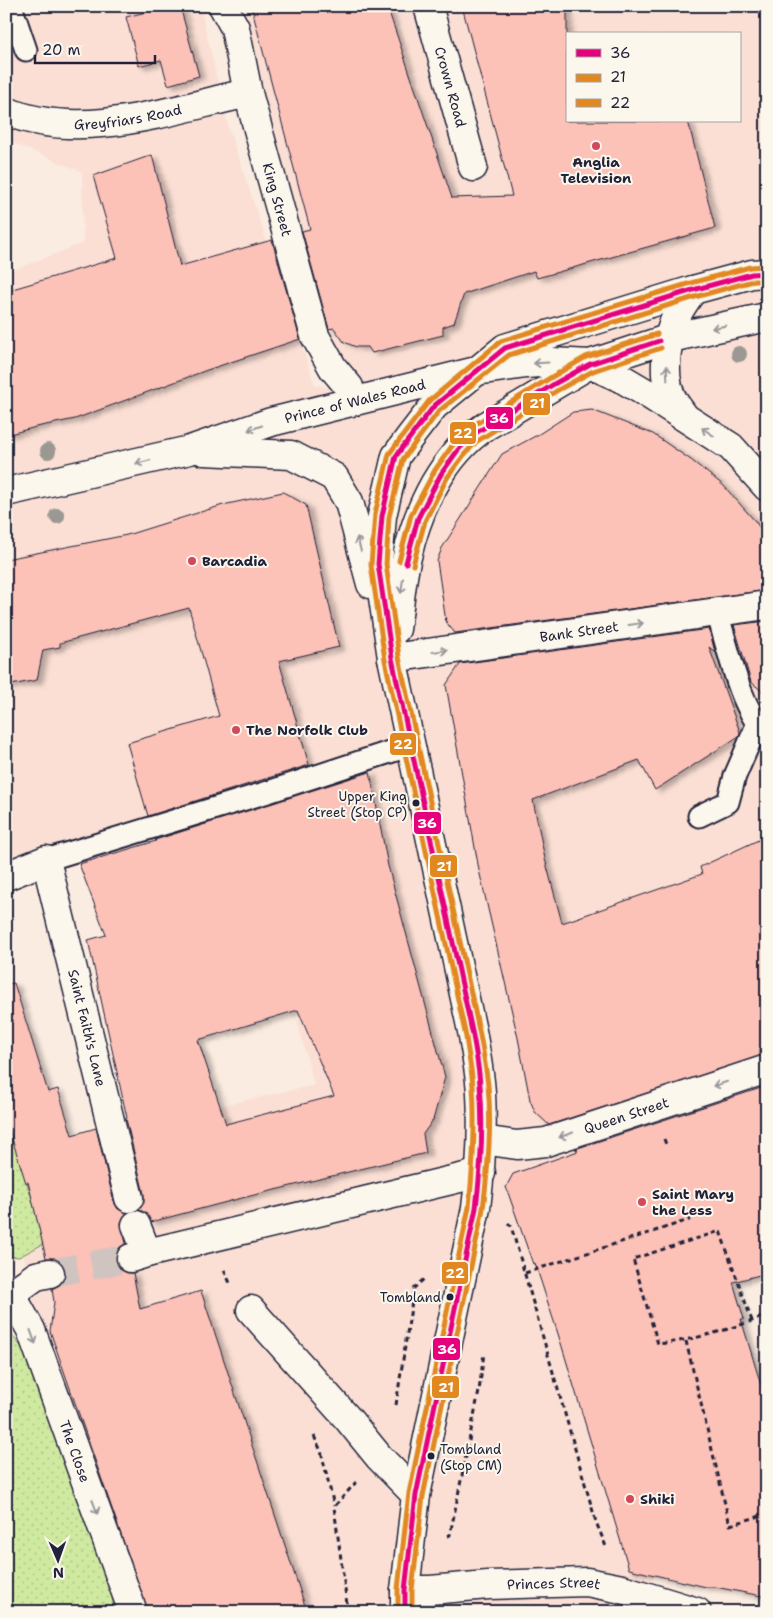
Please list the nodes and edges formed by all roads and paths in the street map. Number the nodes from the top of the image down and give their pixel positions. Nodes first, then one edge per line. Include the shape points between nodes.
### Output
1 (11, 6) edge
2 (223, 6) edge
3 (428, 6) edge
4 (26, 50) dead end
5 (248, 93) junction
6 (6, 111) edge
7 (472, 167) dead end
8 (767, 273) edge
9 (693, 290) junction
10 (767, 317) edge
11 (670, 338) junction
12 (590, 364) junction
13 (476, 371) junction
14 (349, 387) dead end
15 (685, 417) junction
16 (190, 450) junction
17 (767, 487) edge
18 (6, 492) edge
19 (767, 605) edge
20 (717, 612) junction
21 (392, 658) junction
22 (762, 731) edge
23 (411, 745) junction
24 (699, 816) dead end
25 (46, 860) junction
26 (6, 876) edge
27 (767, 1069) edge
28 (482, 1140) junction
29 (481, 1173) junction
30 (129, 1198) dead end
31 (689, 1212) dead end
32 (505, 1221) dead end
33 (136, 1226) dead end
34 (210, 1238) junction
35 (50, 1273) tunnel mouth
36 (525, 1273) junction
37 (9, 1293) edge
38 (251, 1310) joint
39 (767, 1315) edge
40 (752, 1321) junction
41 (686, 1341) junction
42 (416, 1495) junction
43 (767, 1514) edge
44 (622, 1590) junction
45 (405, 1601) edge
46 (133, 1612) edge
47 (697, 1612) edge

1 - 4 lane
2 - 5 street, King Street via 235,28
3 - 7 street, Crown Road
5 - 6 street, Greyfriars Road via 101,124 48,124
5 - 14 street, King Street via 315,336 333,368
8 - 9 street
9 - 11 street via 678,313
9 - 13 street via 505,348
10 -> 11 street, Prince of Wales Road
11 - 12 street, Prince of Wales Road
15 -> 11 street via 671,397 666,377
12 -> 13 street, Prince of Wales Road via 552,362
12 - 15 street via 628,382
12 -> 21 street via 471,436 441,474 418,518 406,558
13 -> 16 street, Prince of Wales Road via 271,422
13 - 21 street via 434,406 396,456 382,516 378,564
17 -> 15 street via 731,448
16 -> 18 street, Prince of Wales Road
21 -> 16 street via 349,502 334,477 291,455
19 - 20 street, Bank Street
21 -> 20 street, Bank Street
20 - 22 lane via 741,688
21 - 23 street
22 - 24 lane via 735,776 728,802
23 - 25 lane
23 - 28 street via 473,1036 481,1091
25 - 26 street
25 - 30 street, Saint Faith's Lane
27 -> 28 street, Queen Street via 546,1142 517,1145
28 - 29 street
29 - 34 street
29 - 42 street
31 - 36 path via 689,1220
32 - 36 path via 511,1226
33 - 34 street via 139,1255
34 - 38 path via 227,1279
35 - 37 street, The Close via 36,1276
36 - 44 path via 596,1522
37 -> 46 street, The Close via 31,1330
38 - 42 street
39 - 40 path
40 - 41 path
40 - 41 path via 720,1231 633,1259 658,1344
41 - 43 path via 730,1525
42 - 45 street
44 - 45 street, Princes Street via 587,1582 488,1585 430,1590
44 - 47 street, Princes Street

